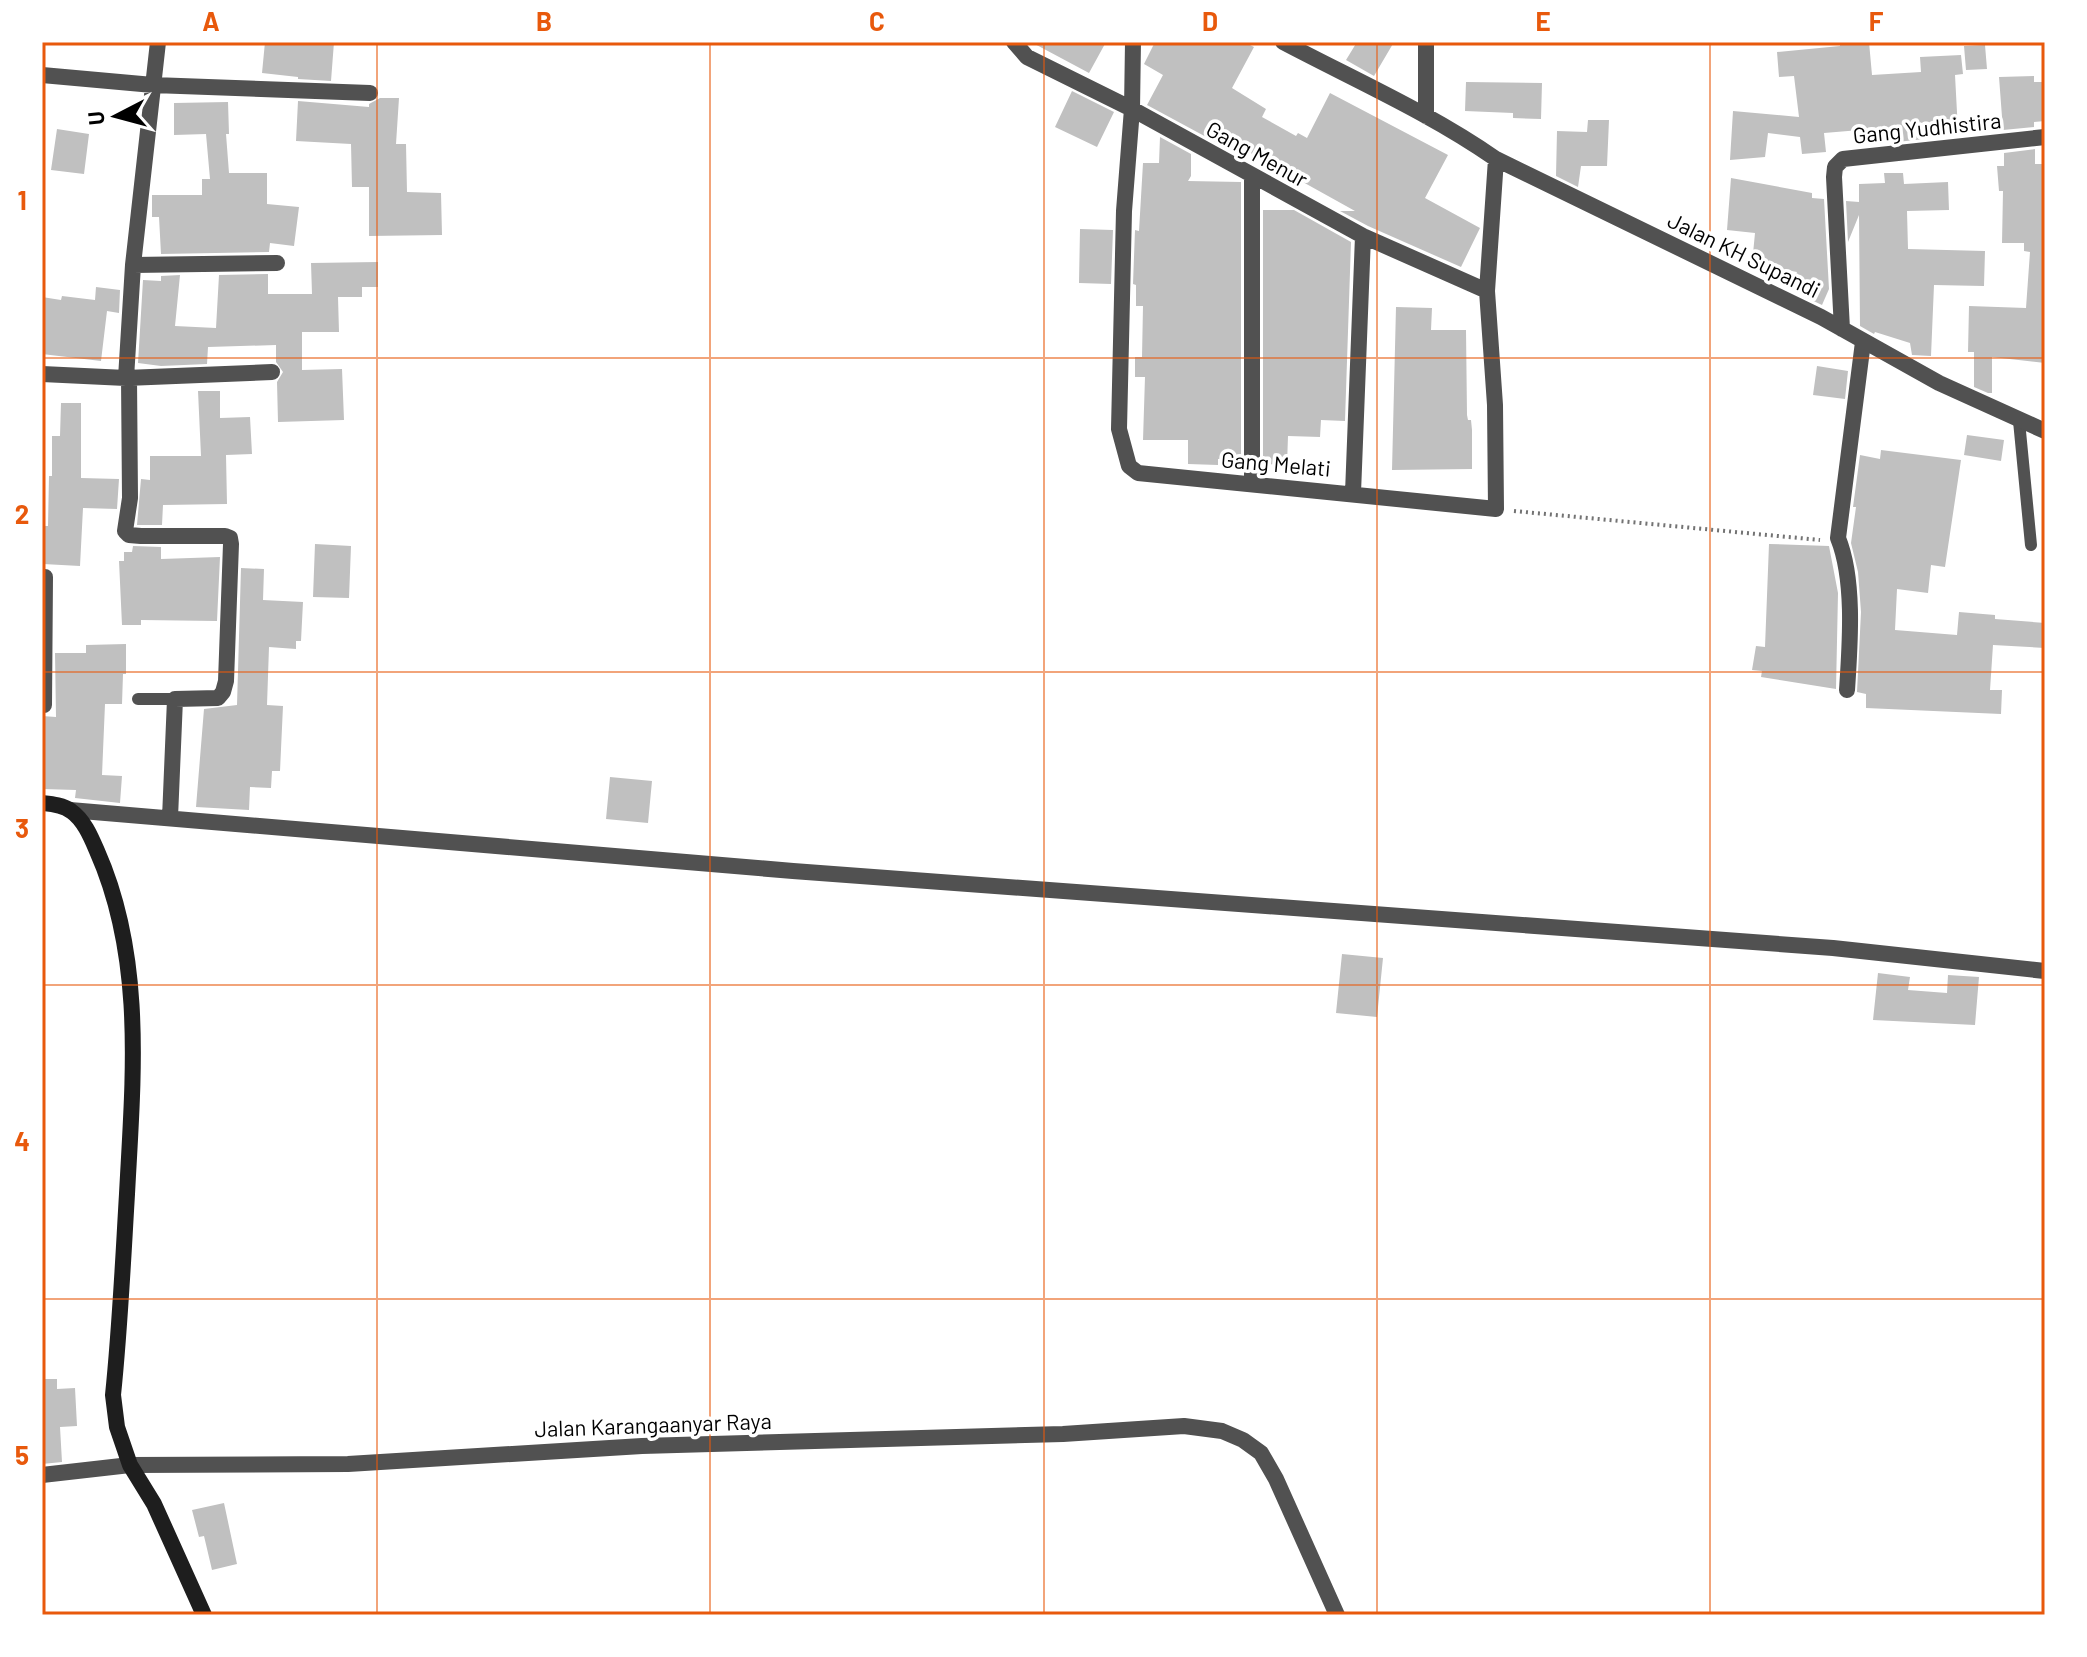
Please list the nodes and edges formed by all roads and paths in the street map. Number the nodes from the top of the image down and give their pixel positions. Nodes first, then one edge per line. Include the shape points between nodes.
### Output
1 (158, 42) edge
2 (1014, 42) edge
3 (1133, 42) edge
4 (1283, 42) edge
5 (1426, 42) edge
6 (42, 75) edge
7 (153, 85) junction
8 (370, 93) dead end
9 (1132, 109) junction
10 (1426, 116) junction
11 (2045, 137) edge
12 (1496, 159) junction
13 (1252, 178) junction
14 (1363, 236) junction
15 (277, 263) dead end
16 (133, 265) junction
17 (1487, 291) junction
18 (1842, 329) junction
19 (1863, 342) junction
20 (272, 372) dead end
21 (42, 374) edge
22 (128, 378) junction
23 (2019, 421) junction
24 (2045, 431) edge
25 (1252, 483) junction
26 (1353, 493) junction
27 (1496, 509) junction
28 (1838, 538) junction
29 (2031, 545) dead end
30 (42, 577) edge
31 (1847, 690) dead end
32 (138, 699) dead end
33 (175, 699) junction
34 (44, 705) dead end
35 (42, 803) edge
36 (70, 810) junction
37 (170, 818) junction
38 (2045, 971) edge
39 (130, 1465) junction
40 (42, 1475) edge
41 (204, 1615) edge
42 (1337, 1615) edge

1 - 7 street
2 - 9 street, Gang Menur via 1027,57
3 - 9 street, Gang Melati
4 - 10 street
5 - 10 street
6 - 7 street
7 - 8 street
7 - 16 street
9 - 13 street, Gang Menur
9 - 25 street, Gang Melati via 1124,226 1119,429 1123,451 1138,473
10 - 12 street, Jalan KH Supandi
11 - 18 street, Gang Yudhistira via 1843,159 1834,177
12 - 17 street
12 - 18 street, Jalan KH Supandi
13 - 14 street, Gang Menur
13 - 25 street
14 - 17 street, Gang Menur
14 - 26 street
15 - 16 street
16 - 22 street
17 - 27 street
18 - 19 street, Jalan KH Supandi
19 - 23 street, Jalan KH Supandi
19 - 28 street
20 - 22 street
21 - 22 street
22 - 33 street via 130,498 125,531 141,536 225,536 231,544 223,692 210,700
23 - 24 street, Jalan KH Supandi
23 - 29 lane
25 - 26 street, Gang Melati
26 - 27 street, Gang Melati
27 - 28 path via 1813,540
28 - 31 street via 1846,566
30 - 34 street
32 - 33 lane
33 - 37 street
35 - 36 main road
36 - 37 street
36 - 39 main road via 90,834 104,867 118,907 130,977 129,1157 113,1395
37 - 38 street via 793,871 1833,948
39 - 40 street, Jalan Karangaanyar Raya
39 - 41 main road via 154,1504
39 - 42 street, Jalan Karangaanyar Raya via 348,1464 642,1446 1184,1426 1222,1431 1261,1453

